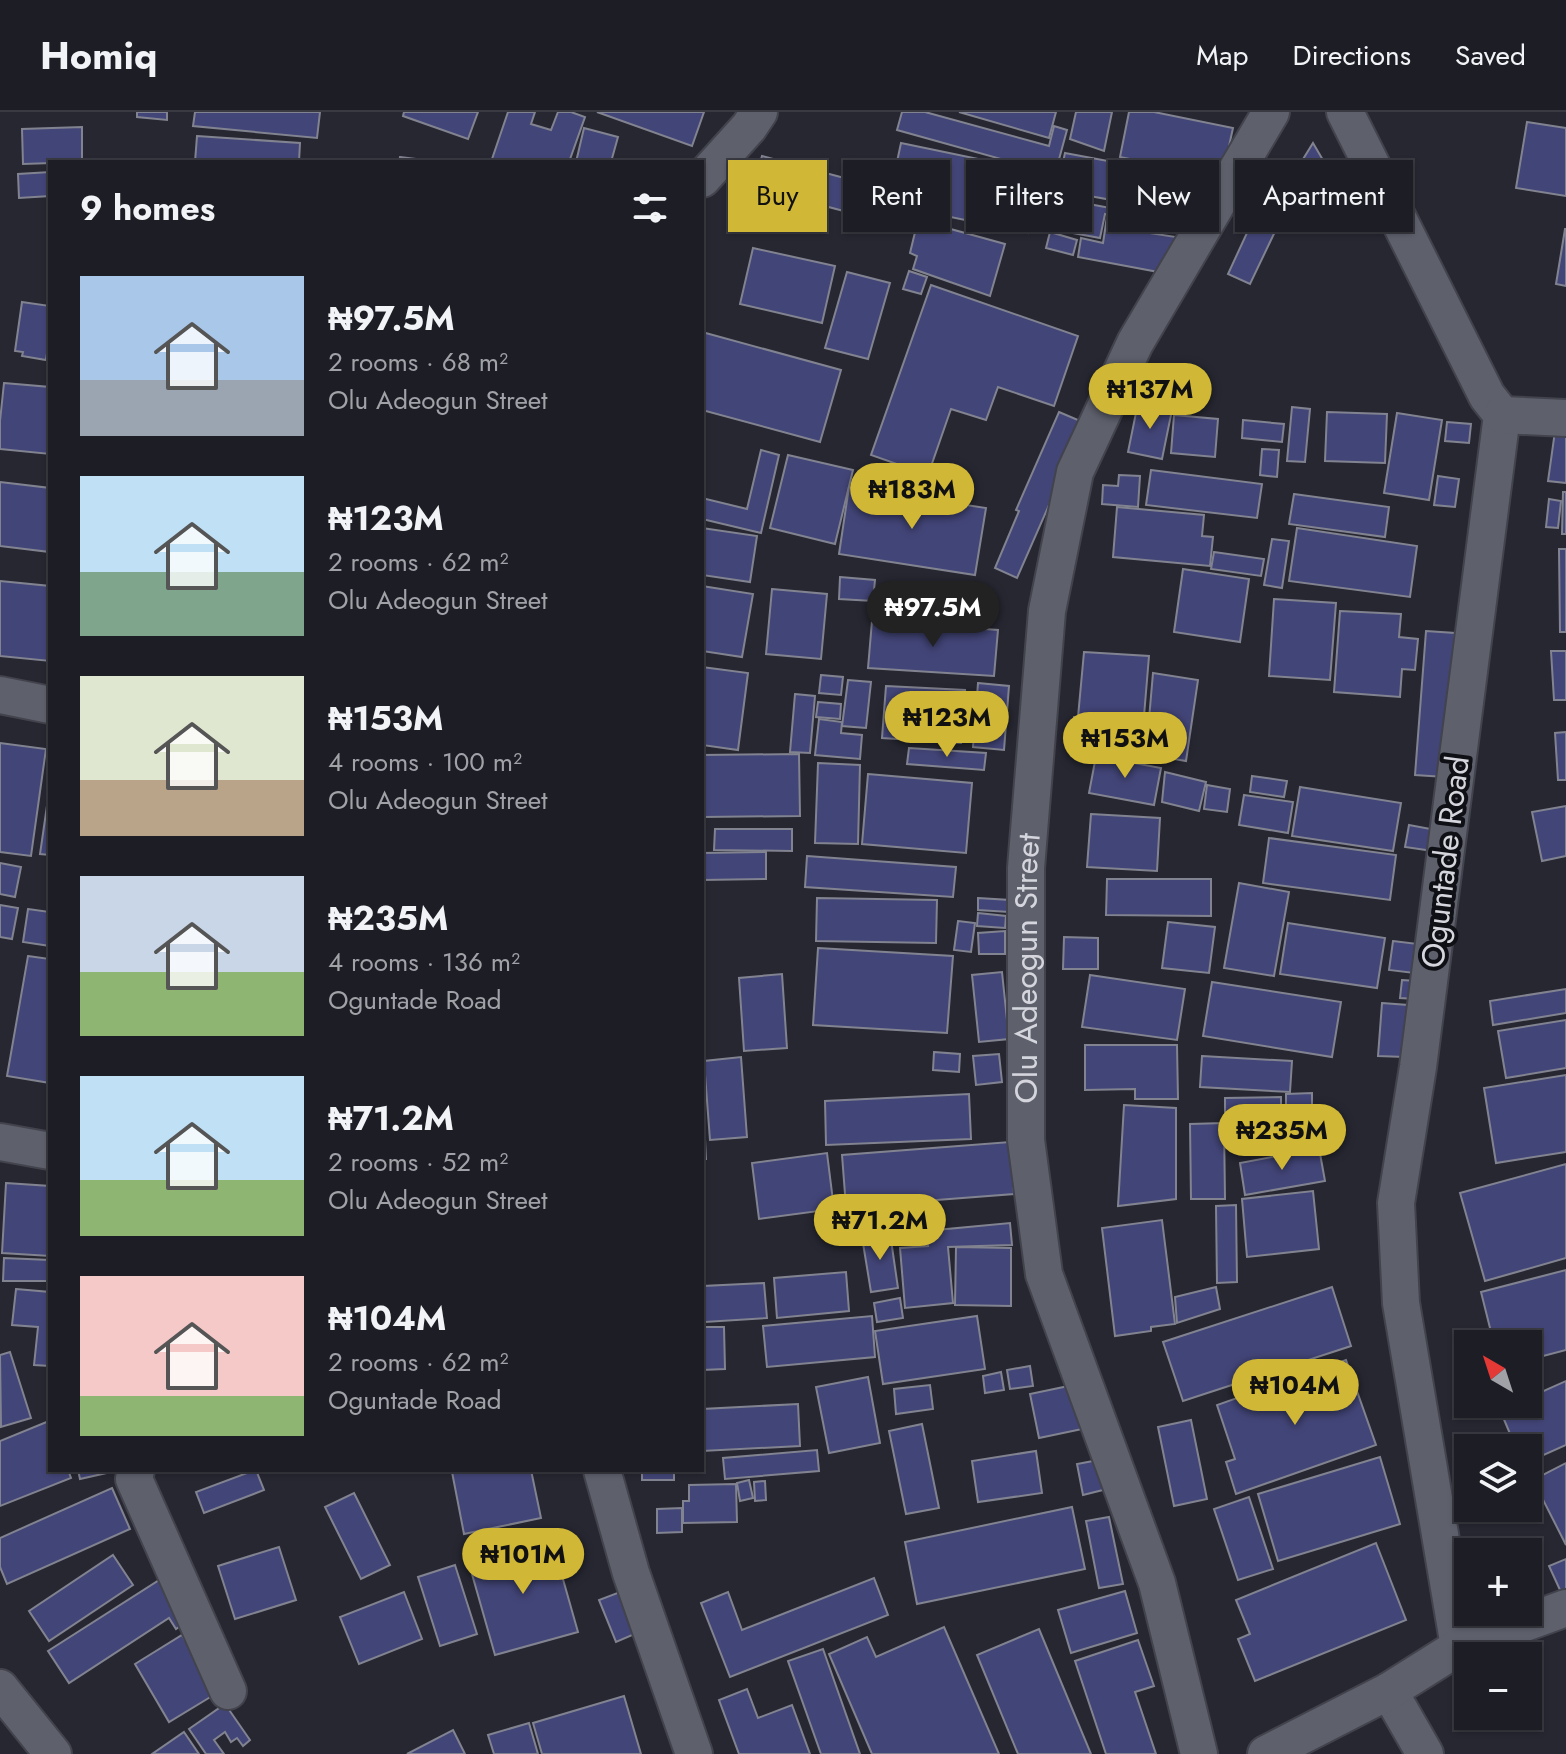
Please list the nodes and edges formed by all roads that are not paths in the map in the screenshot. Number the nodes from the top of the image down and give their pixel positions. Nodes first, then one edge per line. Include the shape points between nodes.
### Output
1 (759, 112) edge
2 (1271, 112) edge
3 (1345, 112) edge
4 (704, 177) edge
5 (1502, 415) junction
6 (1566, 418) edge
7 (0, 695) edge
8 (48, 705) edge
9 (0, 1142) edge
10 (48, 1151) edge
11 (136, 1472) edge
12 (603, 1472) edge
13 (1566, 1608) edge
14 (1458, 1642) edge
15 (1473, 1642) edge
16 (1454, 1650) edge
17 (0, 1688) edge
18 (228, 1691) dead end
19 (1389, 1691) junction
20 (53, 1754) edge
21 (694, 1754) edge
22 (1199, 1754) edge
23 (1266, 1754) edge
24 (1425, 1754) edge

1 - 4 street
2 - 22 street, Olu Adeogun Street via 1135,343 1075,472 1047,611 1026,868 1026,1140 1044,1274 1157,1583
3 - 5 street via 1487,396
5 - 6 street
5 - 14 street, Oguntade Road via 1396,1203 1401,1303
7 - 8 street
9 - 10 street
11 - 18 street via 134,1479
12 - 21 street via 631,1573
13 - 15 street
16 - 19 street
17 - 20 street
19 - 23 street
19 - 24 street

